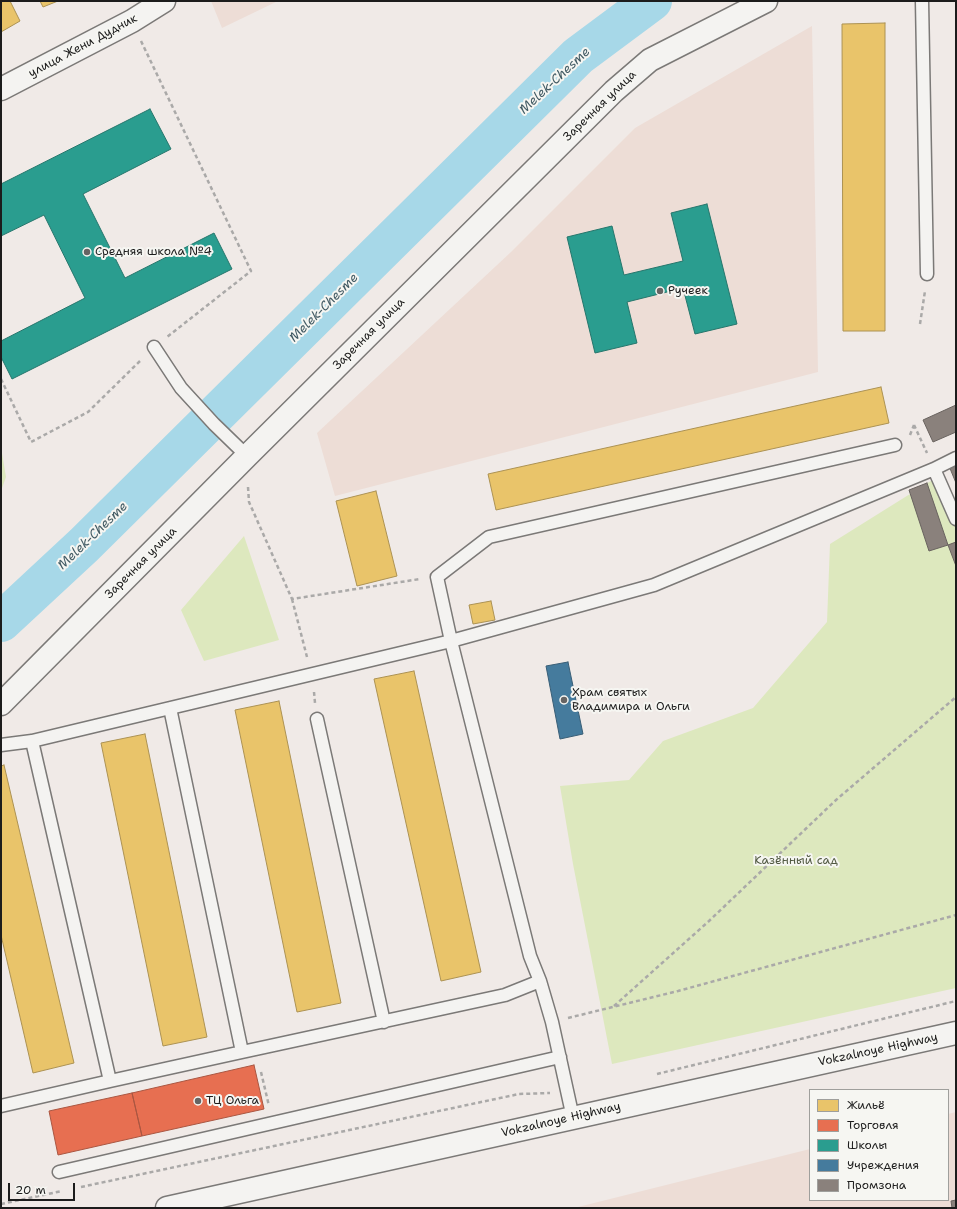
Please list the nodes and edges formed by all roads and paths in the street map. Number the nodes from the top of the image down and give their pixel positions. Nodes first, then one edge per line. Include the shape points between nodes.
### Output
1 (164, 1) edge
2 (766, 1) edge
3 (922, 1) edge
4 (132, 21) junction
5 (1, 89) edge
6 (927, 274) joint
7 (920, 324) dead end
8 (154, 347) junction
9 (1, 379) edge
10 (914, 425) dead end
11 (895, 446) dead end
12 (247, 456) junction
13 (956, 458) edge
14 (934, 469) junction
15 (956, 519) edge
16 (437, 577) junction
17 (292, 599) junction
18 (451, 641) junction
19 (311, 675) junction
20 (956, 697) edge
21 (1, 704) edge
22 (170, 708) junction
23 (317, 719) joint
24 (32, 741) junction
25 (1, 745) edge
26 (956, 915) edge
27 (540, 981) junction
28 (956, 1001) edge
29 (614, 1006) junction
30 (384, 1022) junction
31 (552, 1022) junction
32 (956, 1033) edge
33 (242, 1052) junction
34 (560, 1057) junction
35 (261, 1072) dead end
36 (654, 1075) dead end
37 (110, 1081) junction
38 (568, 1092) junction
39 (1, 1106) edge
40 (573, 1118) junction
41 (272, 1122) junction
42 (60, 1172) dead end
43 (78, 1187) dead end
44 (63, 1191) dead end
45 (1, 1204) edge
46 (167, 1208) edge

1 - 4 street, улица Жени Дудник
2 - 12 street, Заречная улица via 671,48 633,73
3 - 6 lane
4 - 5 street, улица Жени Дудник
4 - 8 path via 251,271
6 - 7 path
8 - 9 path via 88,412 31,442
8 - 12 lane via 181,388
10 - 14 path
11 - 16 lane via 489,537
12 - 17 path via 249,502
12 - 21 street, Заречная улица
13 - 14 lane
14 - 15 lane
14 - 18 lane via 654,585
16 - 17 path
16 - 18 lane
17 - 19 path
18 - 19 lane
18 - 27 lane via 530,956
19 - 22 lane
19 - 23 path
20 - 29 path via 836,800 709,921
22 - 24 lane
22 - 33 lane
23 - 30 lane
24 - 25 lane
24 - 37 lane
26 - 29 path
27 - 30 lane via 505,995
27 - 31 lane
28 - 36 path
29 - 31 path
30 - 33 lane
31 - 34 lane
32 - 40 street, Vokzalnoye Highway
33 - 37 lane
34 - 38 lane
34 - 41 lane
35 - 41 path
37 - 39 lane
38 - 40 lane
38 - 43 path via 518,1094
40 - 46 street, Vokzalnoye Highway
41 - 42 lane
44 - 45 path

